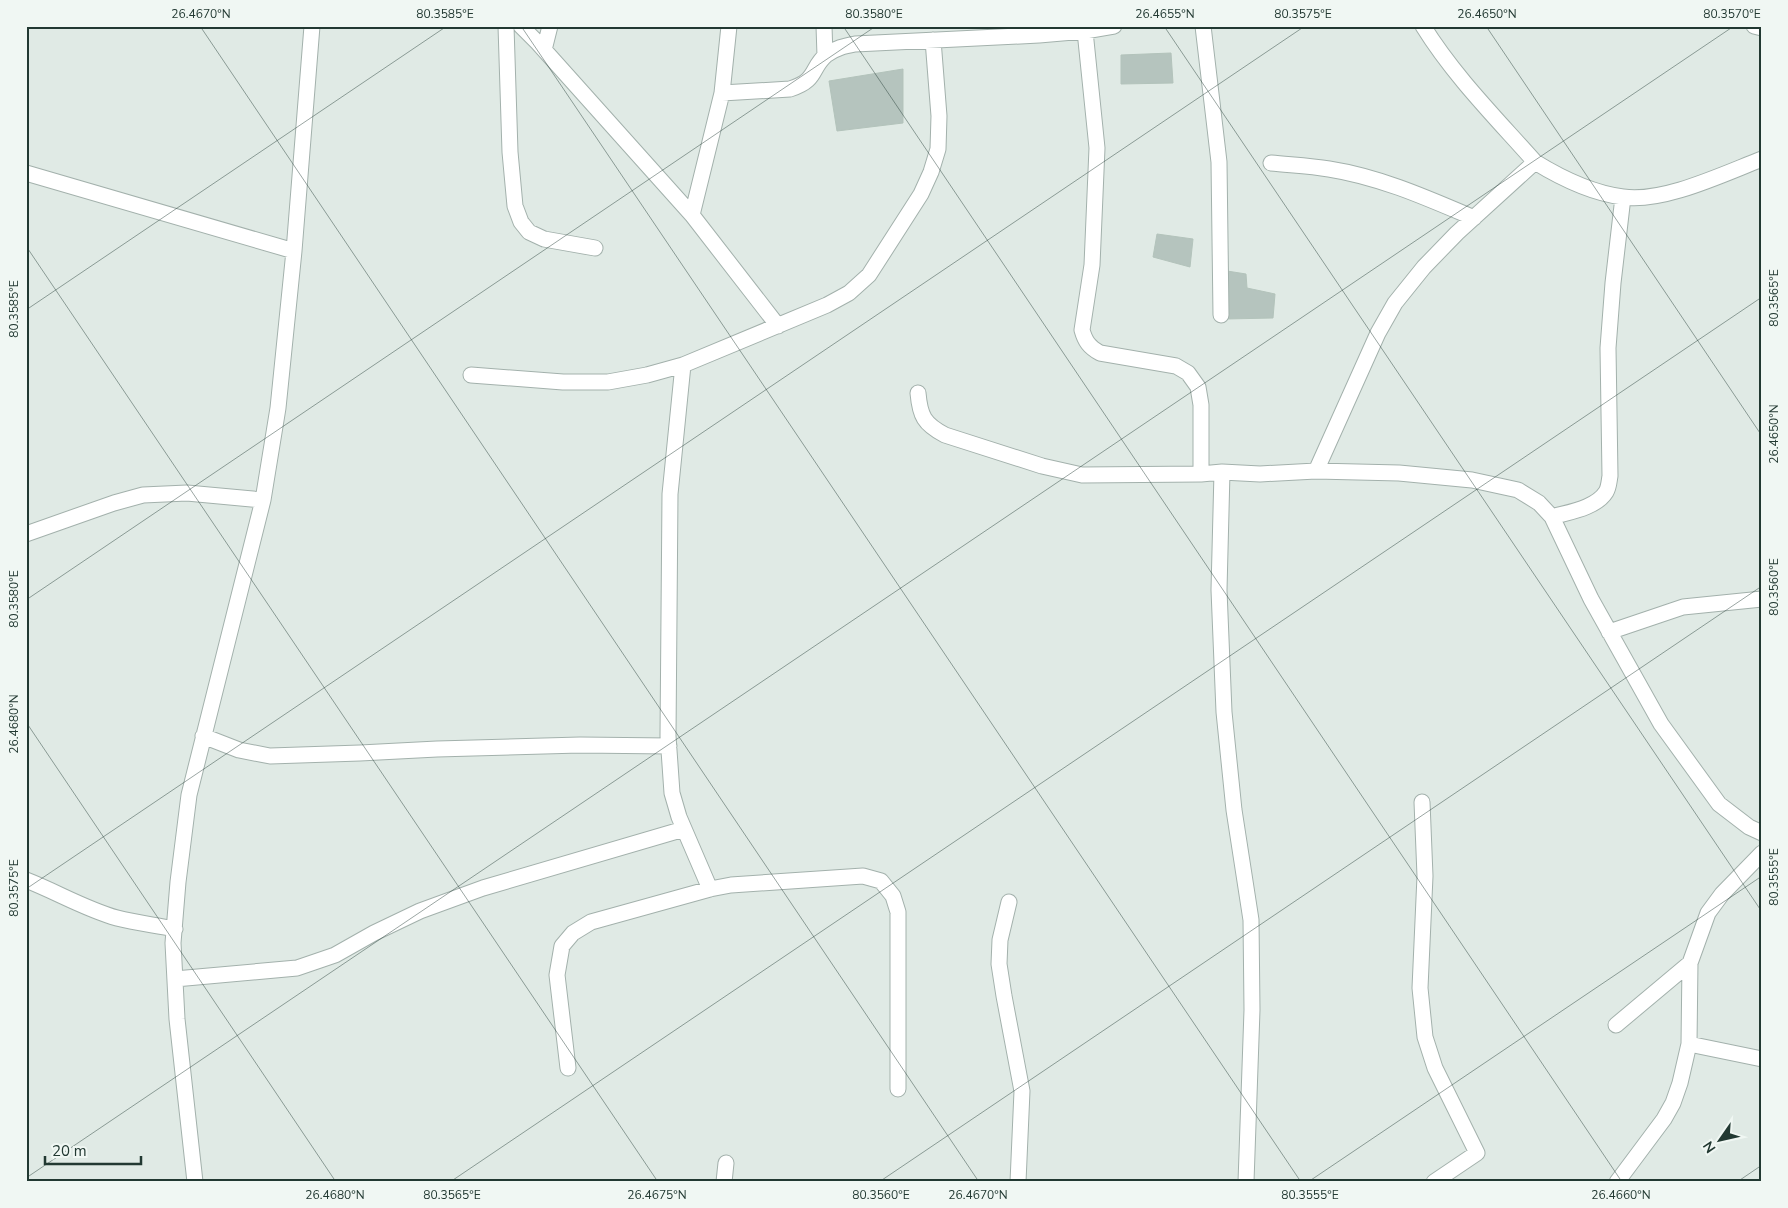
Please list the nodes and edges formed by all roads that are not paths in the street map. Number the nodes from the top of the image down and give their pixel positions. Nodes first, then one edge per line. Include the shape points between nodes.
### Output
1 (312, 26) edge
2 (506, 26) edge
3 (521, 26) edge
4 (550, 26) edge
5 (729, 26) edge
6 (824, 26) edge
7 (1114, 26) edge
8 (1203, 26) edge
9 (1423, 26) edge
10 (1754, 26) edge
11 (1762, 28) edge
12 (1085, 31) junction
13 (933, 40) junction
14 (544, 50) junction
15 (826, 56) junction
16 (722, 93) junction
17 (1762, 159) edge
18 (1534, 162) junction
19 (1271, 163) dead end
20 (26, 173) edge
21 (1623, 197) junction
22 (692, 215) junction
23 (1474, 218) junction
24 (595, 248) dead end
25 (294, 251) junction
26 (1221, 315) dead end
27 (778, 326) junction
28 (683, 365) junction
29 (471, 375) dead end
30 (918, 393) dead end
31 (1316, 471) junction
32 (1222, 472) junction
33 (1202, 474) junction
34 (263, 500) junction
35 (1552, 517) junction
36 (26, 534) edge
37 (1762, 599) edge
38 (1609, 632) junction
39 (203, 736) junction
40 (669, 746) junction
41 (1422, 802) dead end
42 (684, 829) junction
43 (1762, 833) edge
44 (1762, 853) edge
45 (26, 880) edge
46 (710, 889) junction
47 (1009, 902) dead end
48 (175, 929) junction
49 (1690, 963) junction
50 (175, 979) junction
51 (1616, 1025) dead end
52 (1688, 1044) junction
53 (1762, 1059) edge
54 (568, 1068) dead end
55 (898, 1090) dead end
56 (726, 1163) dead end
57 (194, 1182) edge
58 (724, 1182) edge
59 (1018, 1182) edge
60 (1246, 1182) edge
61 (1434, 1182) edge
62 (1616, 1182) edge

1 - 25 street
2 - 24 street via 510,152 515,206 521,222 529,232 544,239
3 - 14 street
4 - 14 street
5 - 16 street
6 - 15 street
7 - 12 street
8 - 26 street via 1219,162
9 - 18 street via 1466,84
10 - 11 street
12 - 13 street
12 - 33 street via 1098,148 1096,213 1082,330 1084,340 1100,353 1176,366 1188,373 1198,386 1201,405
13 - 15 street via 855,44 838,48
13 - 27 street via 939,116 938,149 921,194 869,275 849,293
14 - 22 street
15 - 16 street via 812,77 800,86
16 - 22 street
17 - 21 street via 1667,194
18 - 21 street via 1560,177
18 - 23 street
19 - 23 street via 1328,169 1378,180
20 - 25 street
21 - 35 street via 1608,348 1610,476 1607,490 1600,499 1586,506
22 - 27 street
23 - 31 street via 1424,267 1395,303 1378,333
25 - 34 street via 278,408
27 - 28 street
28 - 29 street via 608,382
28 - 40 street via 670,494
30 - 33 street via 921,413 934,429 1042,466 1082,475
31 - 32 street
31 - 35 street via 1399,473 1472,480 1518,490 1539,503
32 - 33 street
32 - 60 street via 1219,590 1224,712 1250,920 1252,1010
34 - 36 street via 187,493 143,495
34 - 39 street
35 - 38 street
37 - 38 street via 1683,607
38 - 43 street via 1661,724 1719,804 1748,827
39 - 40 street via 239,750 270,756 523,746
39 - 48 street via 189,795
40 - 42 street via 672,793
41 - 61 street via 1424,876 1420,988 1425,1038 1435,1068 1477,1153
42 - 46 street
42 - 50 street via 483,888 420,911 335,955 297,968
44 - 49 street via 1708,913
45 - 48 street via 117,918
46 - 54 street via 591,922 573,933 562,946 557,975
46 - 55 street via 759,882 863,876 881,882 893,896 898,912
47 - 59 street via 1000,940 1000,964 1022,1091
48 - 50 street
49 - 51 street
49 - 52 street
50 - 57 street
52 - 53 street
52 - 62 street via 1673,1103
56 - 58 street

